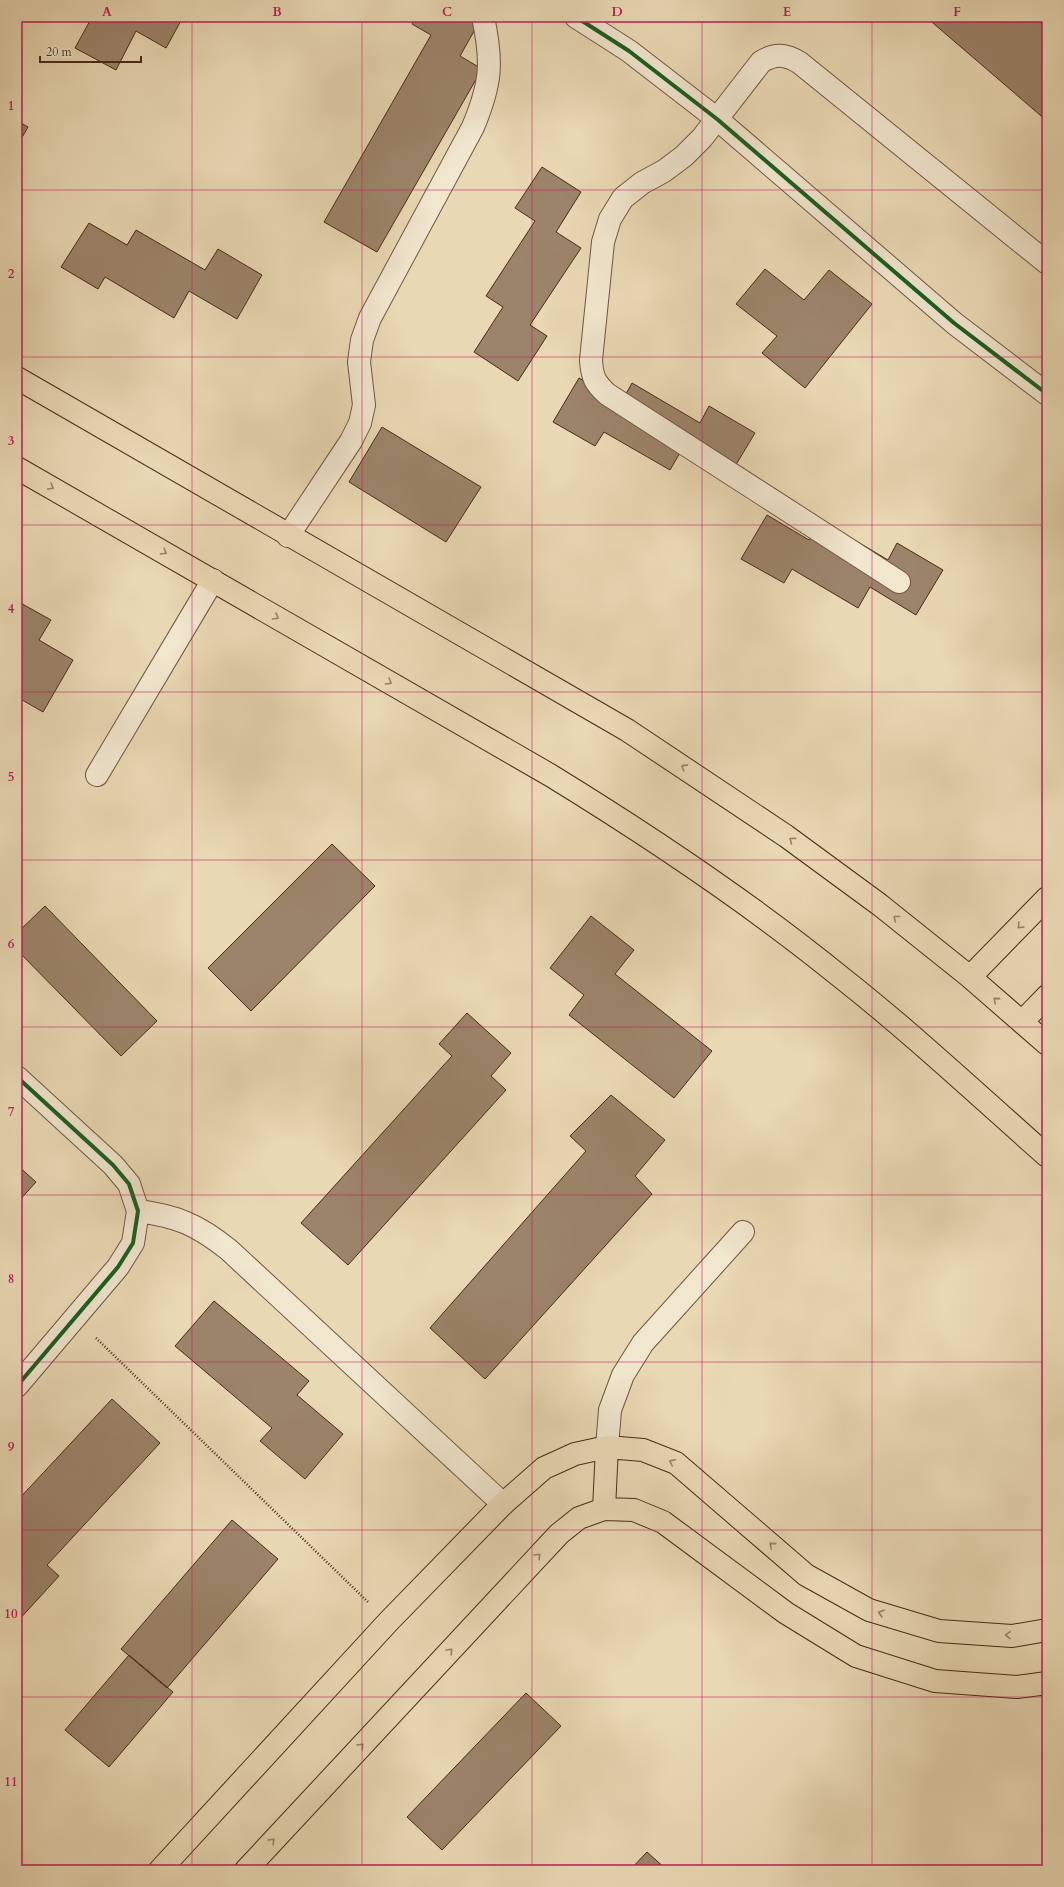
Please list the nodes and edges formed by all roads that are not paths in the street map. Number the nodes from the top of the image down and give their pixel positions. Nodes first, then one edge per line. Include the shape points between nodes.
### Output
1 (483, 17) edge
2 (576, 17) edge
3 (717, 118) junction
4 (1047, 263) edge
5 (17, 378) edge
6 (1047, 394) edge
7 (17, 468) edge
8 (288, 536) junction
9 (213, 580) junction
10 (899, 582) dead end
11 (97, 775) dead end
12 (1047, 898) edge
13 (970, 977) junction
14 (1047, 996) edge
15 (1022, 1022) junction
16 (1047, 1044) edge
17 (17, 1077) edge
18 (1047, 1156) edge
19 (138, 1211) junction
20 (743, 1232) dead end
21 (17, 1386) edge
22 (607, 1447) junction
23 (502, 1504) junction
24 (604, 1509) junction
25 (1047, 1630) edge
26 (1047, 1683) edge
27 (160, 1870) edge
28 (246, 1870) edge

1 - 8 street via 489,44 490,72 484,100 473,127 370,318 362,340 359,362 364,405 360,423 351,441
2 - 3 street via 629,51
3 - 4 street via 761,62 781,55 791,57
3 - 6 street via 954,323
3 - 10 street via 684,156 624,198 610,219 603,242 590,360 592,374 598,385 608,394
5 - 8 main road
7 -> 9 main road
13 -> 8 main road via 880,905 786,836 627,730
9 - 11 street
9 -> 18 main road via 550,775 699,871 842,977
12 -> 13 main road
15 -> 13 main road
14 - 15 main road
15 - 16 main road
17 - 19 street via 113,1165 129,1184
19 - 21 street via 134,1243 118,1267
19 - 23 street via 163,1214 187,1222 209,1234 235,1255
20 - 22 street via 643,1343 622,1375 610,1410
22 - 23 main road via 574,1454 544,1468
22 - 24 main road
25 -> 22 main road via 1012,1636 939,1631 869,1610 806,1575 676,1462 643,1450
23 - 27 main road via 389,1621
24 - 26 main road via 634,1510 663,1522 786,1613 856,1656 935,1681 1018,1687
28 -> 24 main road via 559,1534 579,1518

